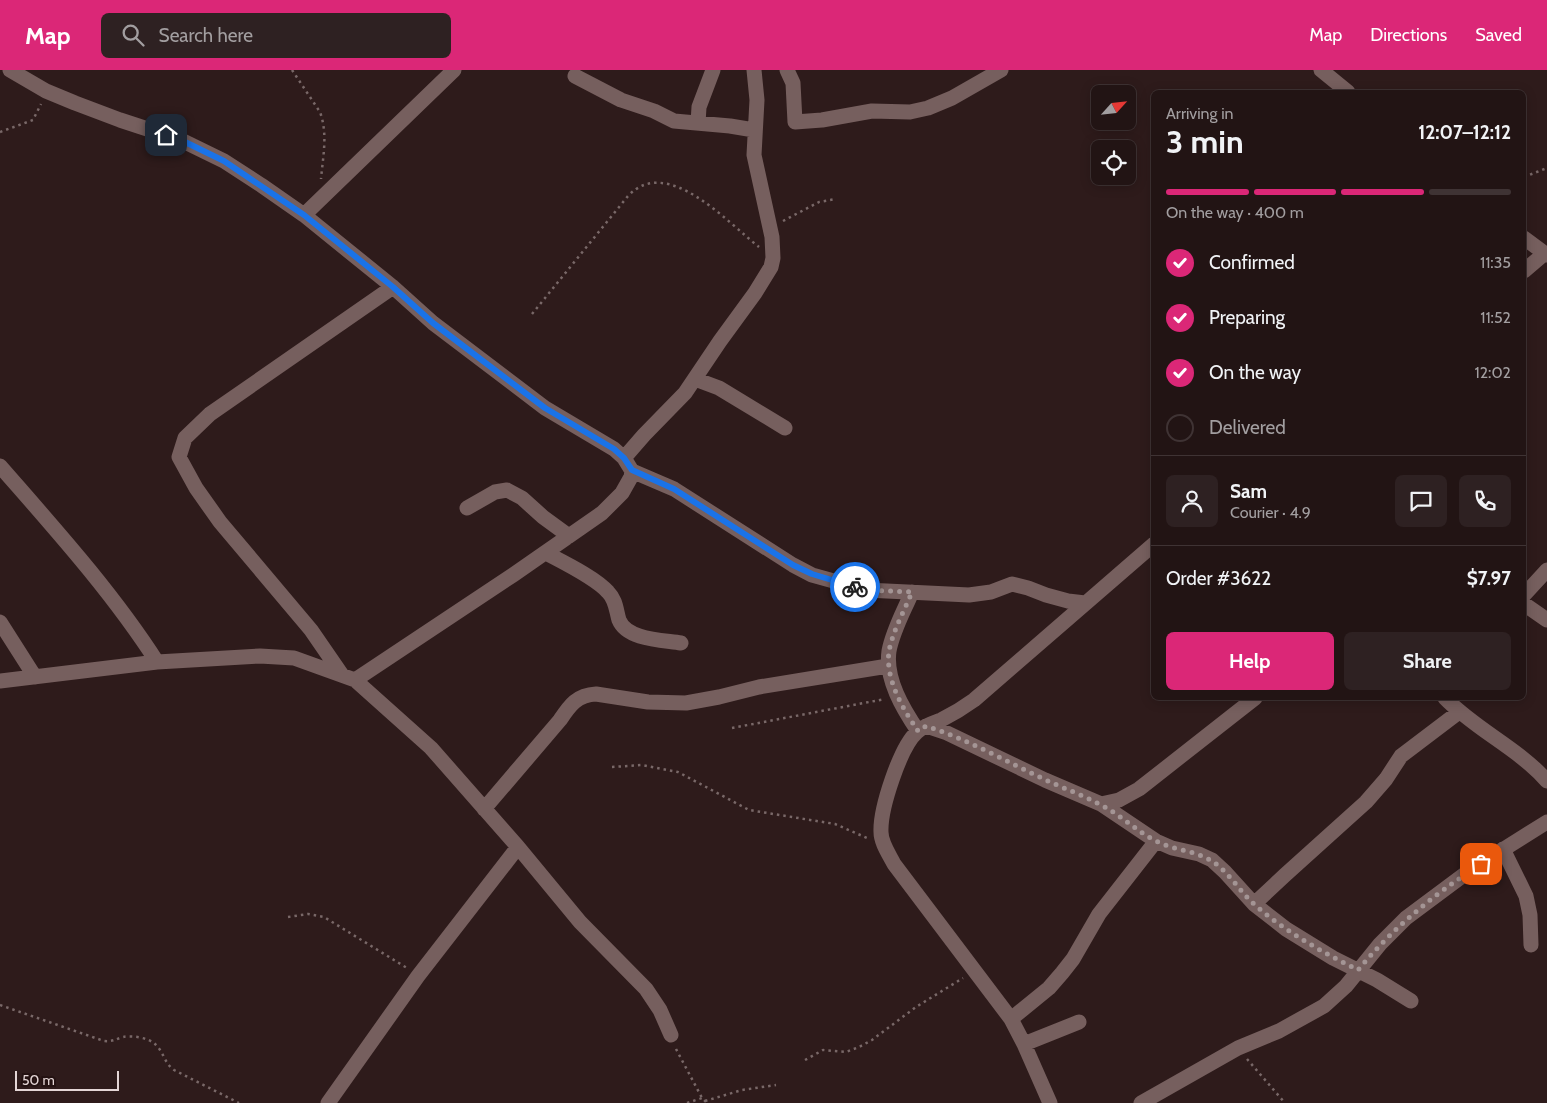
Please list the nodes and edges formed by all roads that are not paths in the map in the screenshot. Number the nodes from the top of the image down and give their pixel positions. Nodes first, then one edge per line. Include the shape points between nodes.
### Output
1 (10, 70) edge
2 (454, 70) edge
3 (713, 70) edge
4 (754, 70) edge
5 (787, 70) edge
6 (1001, 70) edge
7 (1321, 70) edge
8 (575, 76) dead end
9 (1346, 90) edge
10 (698, 123) junction
11 (754, 130) junction
12 (304, 215) junction
13 (1526, 239) edge
14 (1546, 254) edge
15 (1526, 269) edge
16 (393, 287) junction
17 (695, 379) junction
18 (785, 428) dead end
19 (628, 464) junction
20 (0, 466) edge
21 (467, 508) dead end
22 (569, 536) junction
23 (1151, 547) edge
24 (546, 553) junction
25 (1547, 570) edge
26 (912, 592) junction
27 (1526, 593) edge
28 (1085, 603) junction
29 (1526, 605) edge
30 (1547, 620) edge
31 (0, 622) edge
32 (682, 643) dead end
33 (157, 662) junction
34 (888, 666) junction
35 (35, 677) junction
36 (348, 678) junction
37 (0, 681) edge
38 (1252, 700) edge
39 (1447, 700) edge
40 (1459, 712) junction
41 (922, 728) junction
42 (1547, 781) edge
43 (1101, 804) junction
44 (484, 809) junction
45 (1547, 822) edge
46 (1156, 841) junction
47 (518, 847) junction
48 (1503, 849) junction
49 (1254, 904) junction
50 (1531, 945) dead end
51 (1358, 970) junction
52 (1411, 1001) dead end
53 (1011, 1019) junction
54 (1079, 1022) dead end
55 (671, 1036) road end
56 (1024, 1044) junction
57 (328, 1103) edge
58 (1050, 1103) edge
59 (1141, 1103) edge

1 - 12 street via 46,91 181,140 224,161
2 - 12 street
3 - 10 street
4 - 11 street via 757,100
5 - 6 street via 792,83 795,122 872,111 910,112 928,108
7 - 9 street
8 - 10 street via 621,100 670,119
10 - 11 street
11 - 17 street via 755,166 772,237 771,267
12 - 16 street
13 - 14 street
14 - 15 street
16 - 19 street via 433,323 545,408 614,449
16 - 36 street via 210,414 185,438 178,456 220,522
17 - 18 street via 719,388
17 - 19 street via 644,435
19 - 22 street via 628,482 616,500
19 - 26 street via 812,574 866,590
20 - 33 street via 129,621
21 - 22 street via 495,492 507,490 522,498
22 - 24 street
23 - 28 street
24 - 32 street via 603,587 612,597 621,623 628,631 649,639
24 - 36 street
25 - 27 street
26 - 28 street via 969,595 991,592 1012,584
26 - 34 street via 894,634
28 - 41 street via 974,700 959,711
29 - 30 street
31 - 35 street
33 - 35 street
33 - 36 street via 260,656 294,658
34 - 41 street via 898,697
34 - 44 street via 759,687 686,703 586,694 569,707
35 - 37 street
36 - 44 street via 431,748
38 - 43 street via 1138,789 1118,800
39 - 40 street
40 - 42 street via 1512,750
40 - 49 street via 1401,756 1366,802
41 - 43 street via 947,733
41 - 53 street via 904,751 892,780 881,834 894,864
43 - 46 street
44 - 47 street
45 - 48 street
46 - 49 street via 1212,860
46 - 53 street via 1099,914 1062,973
47 - 55 street via 580,922 646,989
47 - 57 street via 418,976
48 - 50 street via 1526,896
48 - 51 street via 1406,918
49 - 51 street via 1286,929
51 - 52 street
51 - 59 street via 1324,1006 1279,1031 1238,1048
53 - 56 street
54 - 56 street
56 - 58 street

